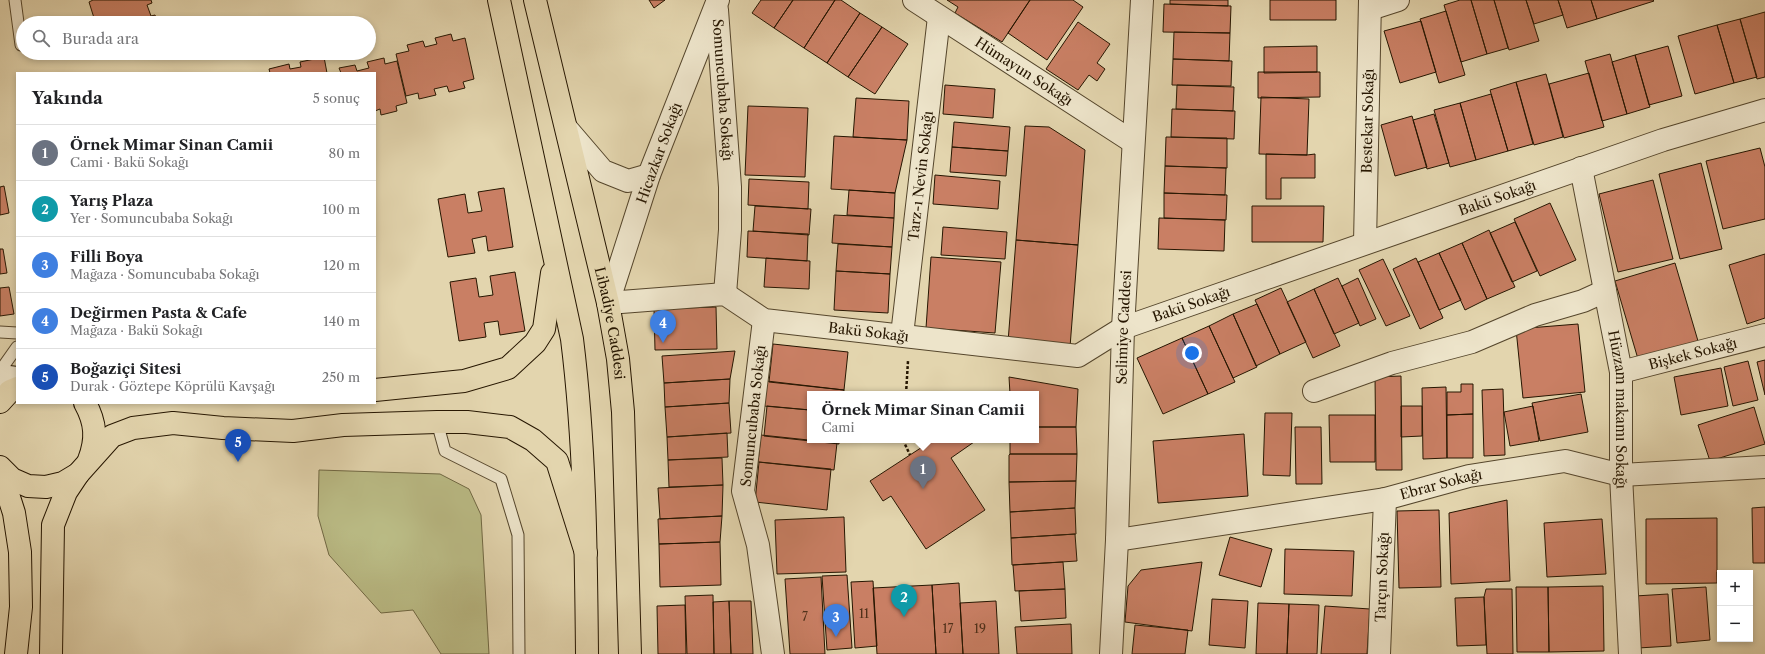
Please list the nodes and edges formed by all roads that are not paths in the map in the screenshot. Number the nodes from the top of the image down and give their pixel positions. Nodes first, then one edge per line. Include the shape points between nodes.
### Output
1 (16, 0) edge
2 (499, 0) edge
3 (535, 0) edge
4 (914, 0) edge
5 (1142, 0) edge
6 (1398, 0) edge
7 (718, 2) edge
8 (1370, 5) edge
9 (18, 16) edge
10 (939, 17) junction
11 (1765, 110) edge
12 (567, 129) junction
13 (1133, 142) junction
14 (1581, 168) junction
15 (649, 175) junction
16 (1365, 243) junction
17 (554, 260) junction
18 (1605, 291) junction
19 (724, 294) junction
20 (608, 303) junction
21 (764, 320) junction
22 (1123, 328) junction
23 (0, 332) edge
24 (16, 333) edge
25 (906, 335) junction
26 (1765, 335) edge
27 (16, 348) edge
28 (0, 371) edge
29 (1621, 372) junction
30 (0, 376) edge
31 (16, 378) edge
32 (16, 389) edge
33 (376, 390) edge
34 (1314, 391) dead end
35 (0, 402) edge
36 (86, 404) edge
37 (437, 422) junction
38 (1765, 466) edge
39 (83, 467) junction
40 (0, 468) edge
41 (1620, 474) junction
42 (1385, 499) junction
43 (1118, 540) junction
44 (586, 553) junction
45 (629, 585) junction
46 (16, 654) edge
47 (51, 654) edge
48 (520, 654) edge
49 (587, 654) edge
50 (630, 654) edge
51 (644, 654) edge
52 (773, 654) edge
53 (1111, 654) edge
54 (1379, 654) edge
55 (1630, 654) edge

1 - 9 lane
2 - 17 main road
3 - 12 main road, Libadiye Caddesi
4 - 10 street, Hümayun Sokağı
5 - 13 street, Selimiye Caddesi
6 - 8 street
7 - 15 street, Hicazkar Sokağı
7 - 19 street, Somuncubaba Sokağı via 730,187 730,230
8 - 16 street, Bestekar Sokağı
10 - 13 street, Hümayun Sokağı
10 - 25 street, Tarz-ı Nevin Sokağı
11 - 14 street, Bakü Sokağı via 1663,140
12 - 15 street via 603,171 628,181
12 - 20 main road, Libadiye Caddesi
13 - 22 street, Selimiye Caddesi
14 - 16 street, Bakü Sokağı
14 - 18 street, Hüzzam makamı Sokağı
15 - 20 street, Hicazkar Sokağı
16 - 22 street, Bakü Sokağı
17 - 33 main road via 544,329 535,343 508,368 464,381
17 - 44 main road via 572,339 579,396
18 - 29 street, Hüzzam makamı Sokağı
18 - 34 street via 1472,342 1392,363
19 - 20 street
19 - 21 street, Bakü Sokağı
20 - 45 main road, Libadiye Caddesi via 618,359 622,412
21 - 25 street, Bakü Sokağı
21 - 52 street, Somuncubaba Sokağı via 743,491 758,545
22 - 25 street, Bakü Sokağı via 1078,356
22 - 43 street, Selimiye Caddesi
23 - 24 lane
26 - 29 street, Bişkek Sokağı
27 - 28 lane
29 - 41 street, Hüzzam makamı Sokağı
30 - 31 street
32 - 35 main road
36 - 39 main road via 92,414 96,430 94,446
37 - 39 main road via 343,425 293,431 172,423 133,428 112,436
37 - 44 main road via 467,422 510,427 533,440 557,461
37 - 48 lane via 445,451 501,479 518,535
38 - 41 street, Ebrar Sokağı
39 - 40 main road via 63,483 40,487 28,486 12,479
39 - 47 main road via 66,492 53,525
40 - 46 main road via 14,513 20,552 21,607
41 - 42 street, Ebrar Sokağı via 1566,461 1469,476
41 - 55 street, Hüzzam makamı Sokağı
42 - 43 street, Ebrar Sokağı
42 - 54 street, Tarçın Sokağı
43 - 53 street, Selimiye Caddesi
44 - 49 main road
45 - 50 main road, Libadiye Caddesi
45 - 51 main road via 638,641

